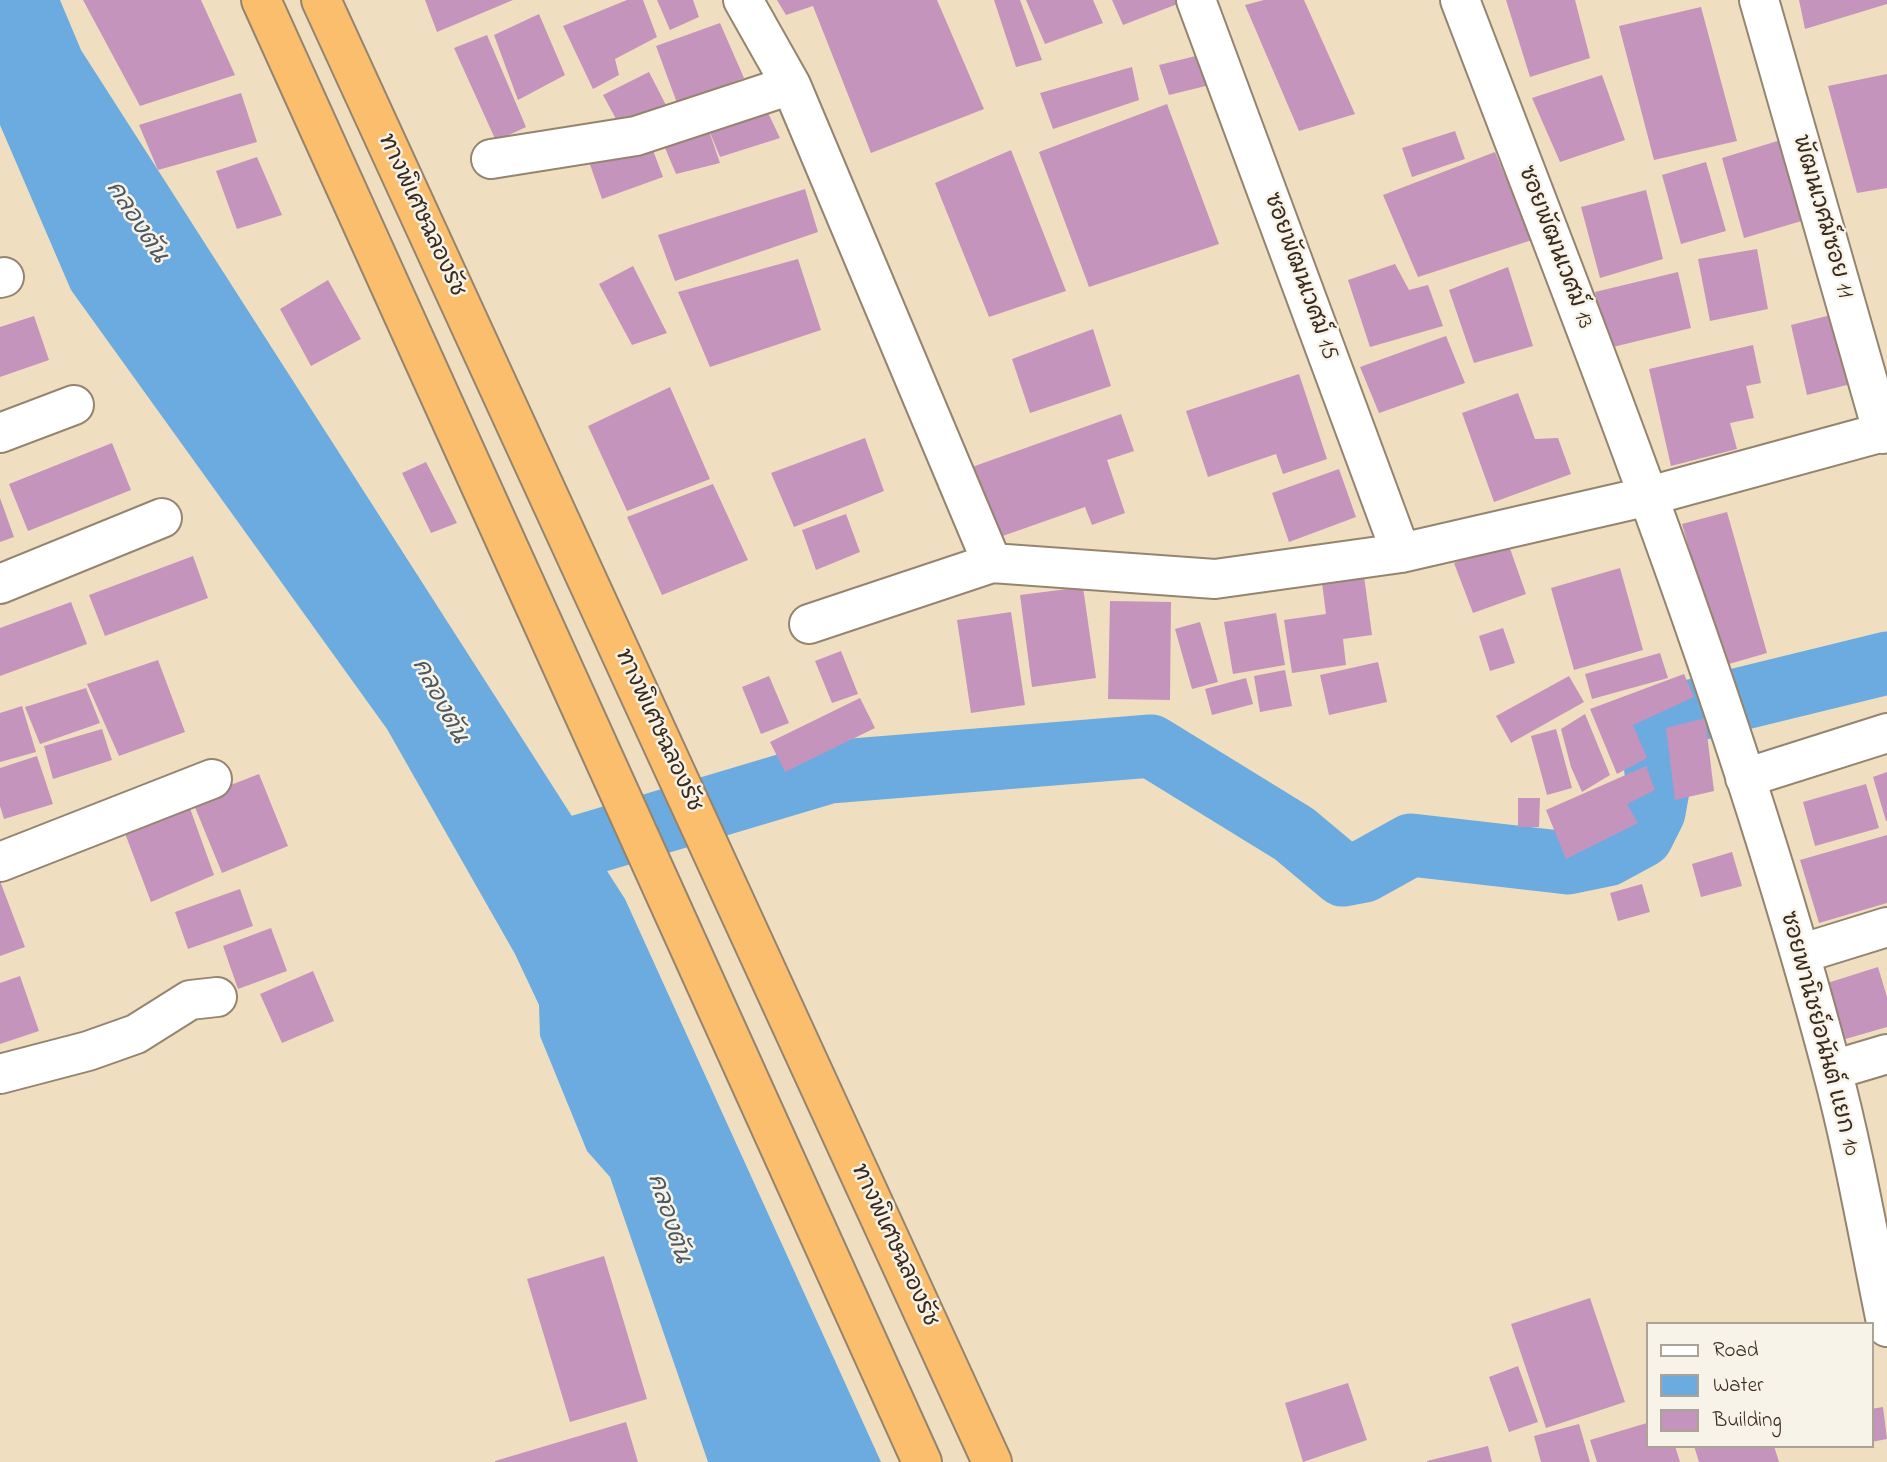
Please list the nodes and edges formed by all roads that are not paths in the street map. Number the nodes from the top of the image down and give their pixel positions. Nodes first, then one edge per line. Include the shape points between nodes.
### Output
1 (261, 0) edge
2 (321, 0) edge
3 (743, 0) edge
4 (1196, 0) edge
5 (1460, 0) edge
6 (1759, 0) edge
7 (791, 85) junction
8 (491, 159) dead end
9 (74, 405) dead end
10 (1885, 432) edge
11 (0, 433) edge
12 (1649, 496) junction
13 (162, 518) dead end
14 (1401, 553) junction
15 (992, 563) junction
16 (0, 584) edge
17 (809, 624) dead end
18 (1708, 670) joint
19 (1887, 733) edge
20 (1740, 762) junction
21 (212, 779) dead end
22 (0, 862) edge
23 (1887, 928) edge
24 (1800, 954) junction
25 (218, 997) dead end
26 (1887, 1054) edge
27 (1833, 1070) junction
28 (0, 1074) edge
29 (1887, 1327) edge
30 (922, 1462) edge
31 (992, 1462) edge

1 - 30 highway
2 - 31 highway, ทางพิเศษฉลองรัช
3 - 7 street
4 - 14 street, ซอยพัฒนเวศม์ 15
5 - 12 street, ซอยพัฒนเวศม์ 13
6 - 10 street, พัฒนเวศม์ซอย 11
7 - 8 street via 636,136
7 - 15 street
9 - 11 street
10 - 12 street
12 - 14 street
12 - 18 street, ซอยพัฒนเวศม์ 13
13 - 16 street
14 - 15 street via 1215,579
15 - 17 street
18 - 20 street, ซอยพานิชย์อนันต์ แยก 10
19 - 20 street
20 - 24 street, ซอยพานิชย์อนันต์ แยก 10
21 - 22 street
23 - 24 street
24 - 27 street, ซอยพานิชย์อนันต์ แยก 10
25 - 28 street via 190,1000 136,1034 88,1051
26 - 27 street
27 - 29 street, ซอยพานิชย์อนันต์ แยก 10

